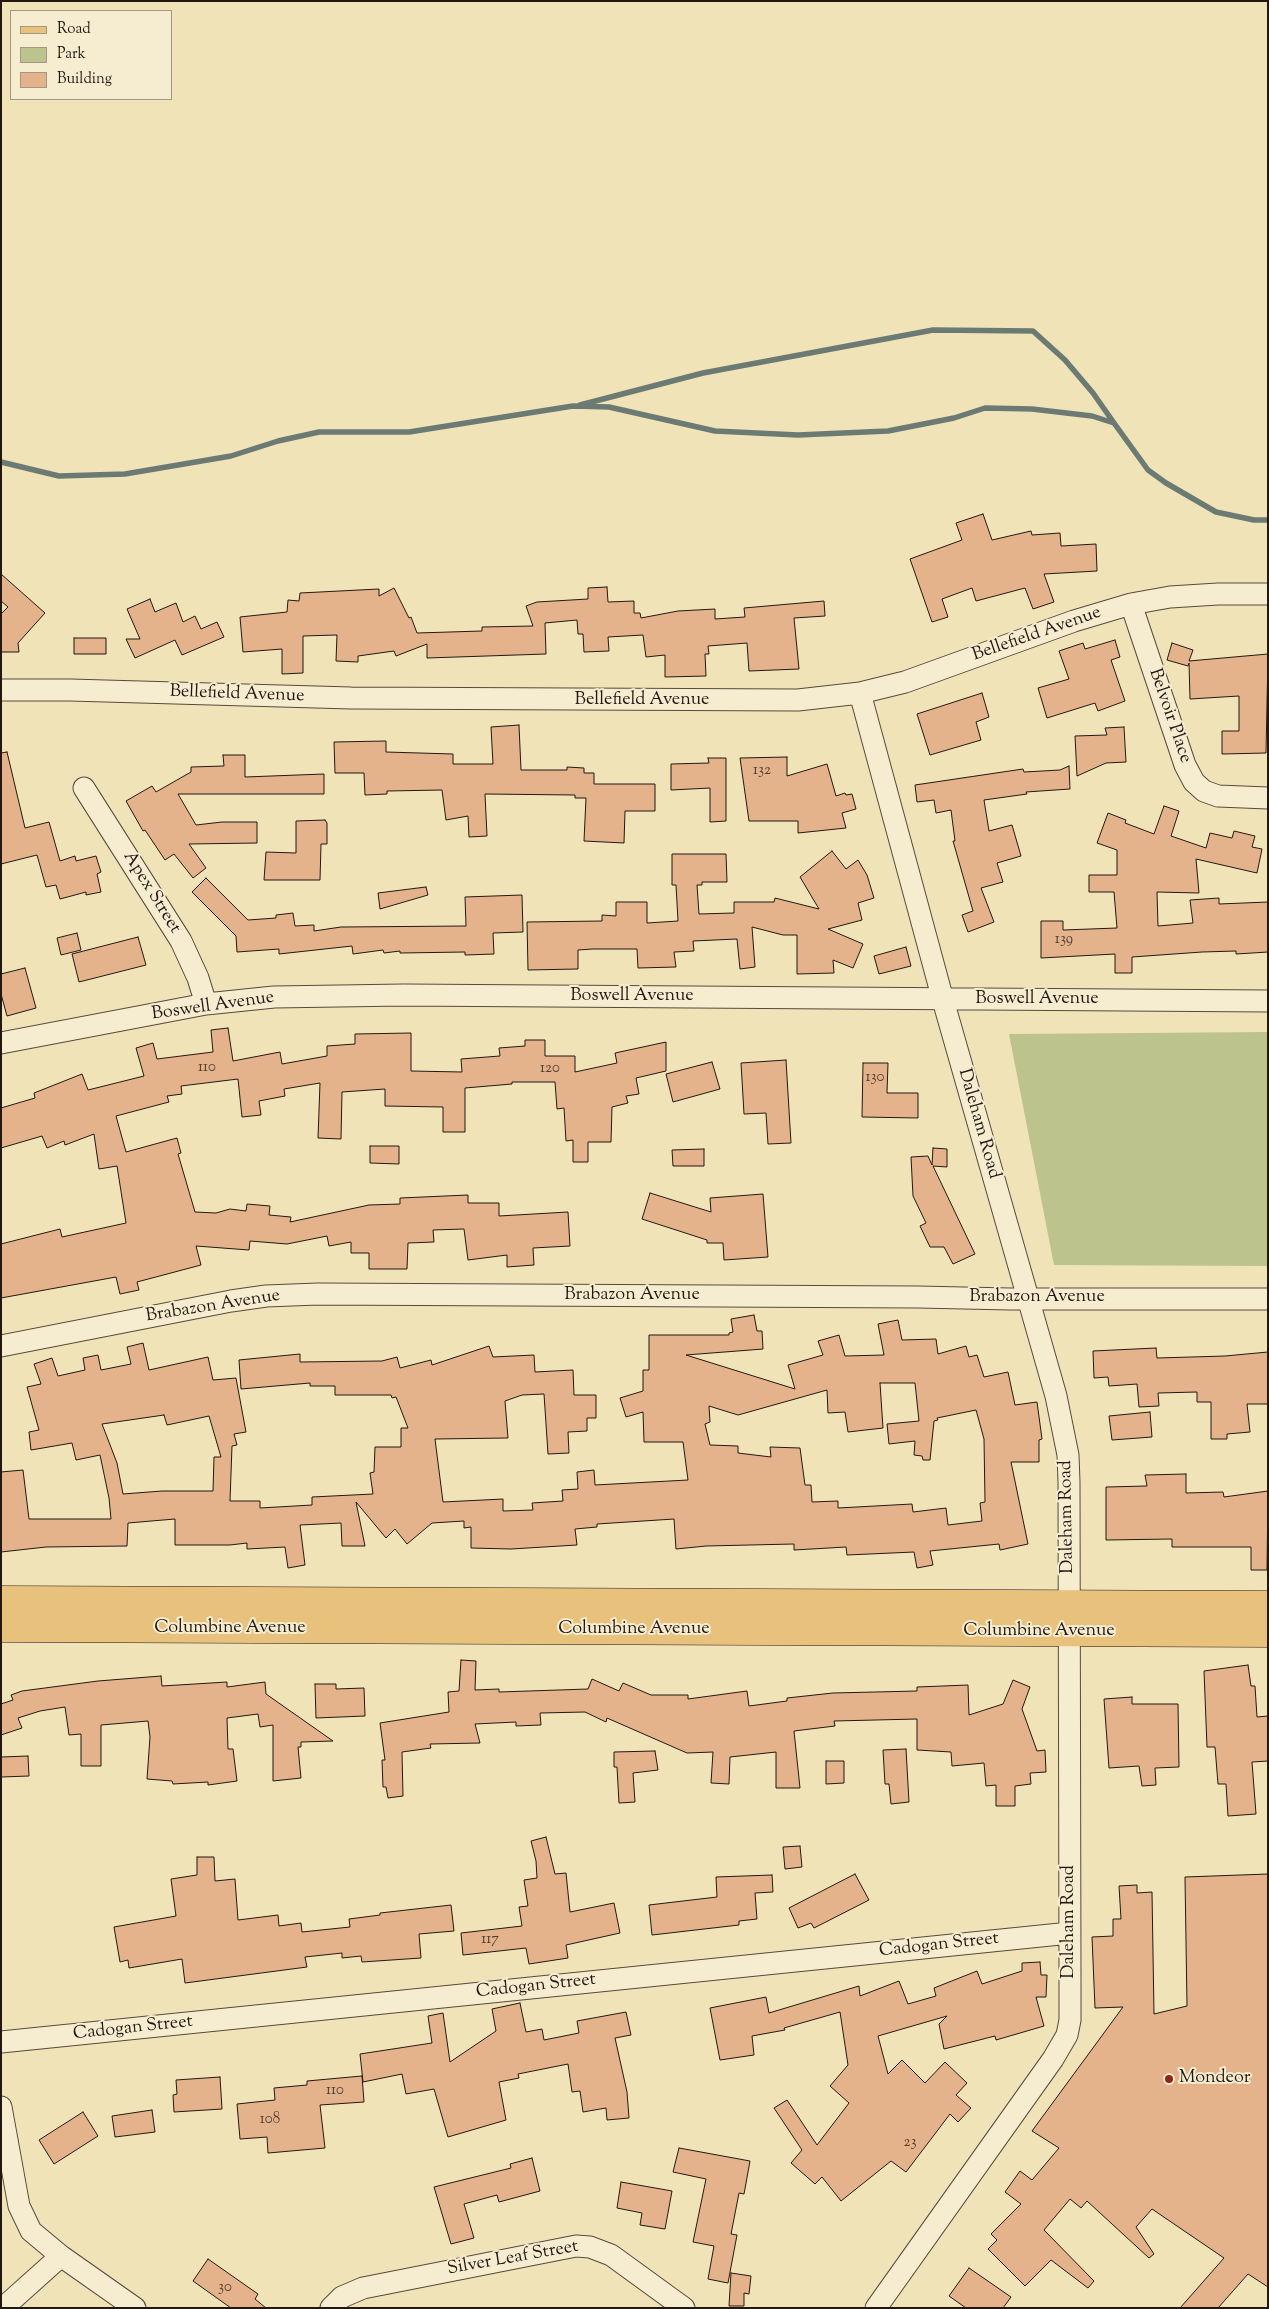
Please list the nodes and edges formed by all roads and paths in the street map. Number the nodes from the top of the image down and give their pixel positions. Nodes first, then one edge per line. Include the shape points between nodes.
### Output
1 (1268, 594) edge
2 (1131, 604) junction
3 (1, 690) edge
4 (860, 693) junction
5 (84, 788) dead end
6 (1268, 798) edge
7 (943, 1000) junction
8 (1268, 1001) edge
9 (206, 1004) junction
10 (1, 1043) edge
11 (1027, 1299) junction
12 (1268, 1299) edge
13 (1, 1346) edge
14 (1, 1600) edge
15 (679, 1603) junction
16 (1070, 1605) junction
17 (1268, 1605) edge
18 (305, 1616) junction
19 (1, 1628) edge
20 (678, 1630) junction
21 (1071, 1632) junction
22 (1268, 1633) edge
23 (1070, 1933) junction
24 (1, 2042) edge
25 (1, 2106) edge
26 (60, 2256) junction
27 (3, 2308) edge
28 (135, 2308) edge
29 (331, 2308) edge
30 (684, 2308) edge
31 (876, 2308) edge

1 - 2 street, Bellefield Avenue via 1180,596
2 - 4 street, Bellefield Avenue via 1074,621 905,682
2 - 6 street, Belvoir Place via 1184,766 1194,782 1204,791 1218,796
3 - 4 street, Bellefield Avenue via 663,701 798,700
4 - 7 street, Daleham Road
5 - 9 street, Apex Street via 181,941
7 - 8 street, Boswell Avenue
7 - 9 street, Boswell Avenue via 349,995 241,999
7 - 11 street, Daleham Road
9 - 10 street, Boswell Avenue
11 - 12 street, Brabazon Avenue
11 - 13 street, Brabazon Avenue via 266,1296
11 - 16 street, Daleham Road via 1056,1396 1068,1455
14 - 18 main road, Columbine Avenue
15 - 16 main road, Columbine Avenue
15 - 18 main road, Columbine Avenue
15 - 20 main road
16 - 17 main road, Columbine Avenue
16 - 21 street, Daleham Road
18 - 19 main road, Columbine Avenue
18 - 20 main road, Columbine Avenue
20 - 21 main road, Columbine Avenue
21 - 22 main road, Columbine Avenue
21 - 23 street, Daleham Road
23 - 24 street, Cadogan Street
23 - 31 street, Daleham Road via 1070,2020 1062,2045
25 - 26 street via 19,2206 31,2231
26 - 27 street
26 - 28 street
29 - 30 street, Silver Leaf Street via 342,2297 363,2288 563,2247 590,2246 611,2255

